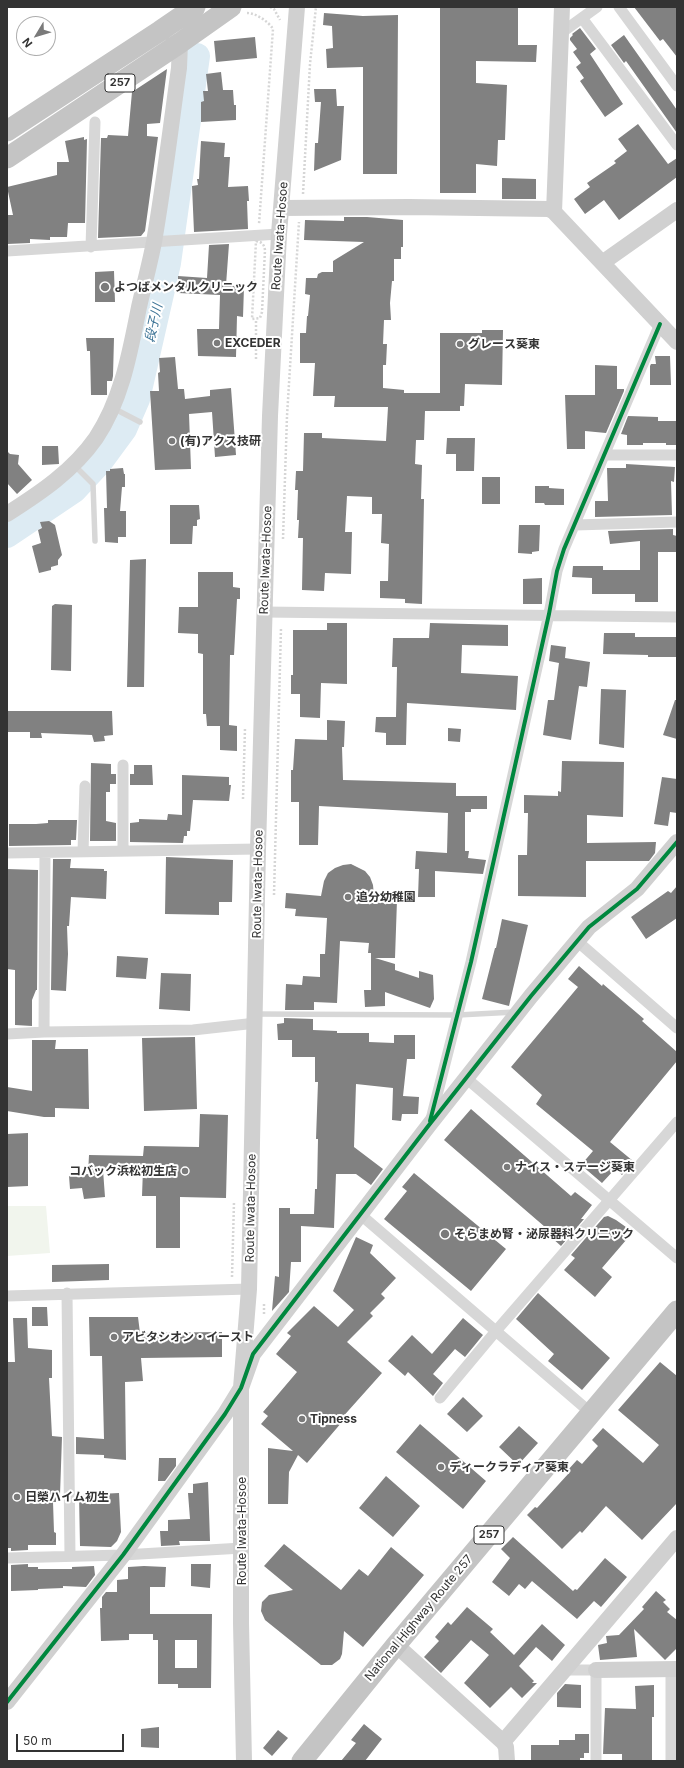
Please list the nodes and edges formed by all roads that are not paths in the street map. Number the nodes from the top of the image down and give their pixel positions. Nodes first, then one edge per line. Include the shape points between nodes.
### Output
1 (195, 7) edge
2 (297, 7) edge
3 (562, 7) edge
4 (597, 7) edge
5 (619, 7) edge
6 (237, 12) edge
7 (582, 18) junction
8 (561, 33) junction
9 (180, 43) junction
10 (677, 86) edge
11 (95, 122) dead end
12 (7, 131) edge
13 (677, 145) edge
14 (7, 158) edge
15 (282, 208) junction
16 (677, 210) edge
17 (554, 212) junction
18 (279, 234) junction
19 (160, 242) junction
20 (91, 247) junction
21 (7, 252) edge
22 (602, 263) junction
23 (660, 324) junction
24 (677, 342) edge
25 (118, 410) junction
26 (138, 421) dead end
27 (604, 455) junction
28 (677, 455) edge
29 (77, 468) junction
30 (7, 514) edge
31 (677, 522) edge
32 (575, 525) junction
33 (95, 541) dead end
34 (264, 612) junction
35 (550, 614) junction
36 (677, 617) edge
37 (123, 765) dead end
38 (85, 786) dead end
39 (258, 849) junction
40 (675, 850) edge
41 (123, 851) junction
42 (45, 852) junction
43 (83, 852) junction
44 (7, 853) edge
45 (577, 941) junction
46 (519, 1012) junction
47 (458, 1015) junction
48 (256, 1018) junction
49 (677, 1028) edge
50 (44, 1032) junction
51 (7, 1034) edge
52 (466, 1078) junction
53 (677, 1122) edge
54 (430, 1125) junction
55 (610, 1199) junction
56 (361, 1216) junction
57 (677, 1258) edge
58 (249, 1289) junction
59 (67, 1293) junction
60 (7, 1296) edge
61 (677, 1311) edge
62 (496, 1331) junction
63 (241, 1388) junction
64 (440, 1398) dead end
65 (592, 1412) junction
66 (677, 1538) edge
67 (242, 1548) junction
68 (123, 1555) junction
69 (70, 1556) junction
70 (7, 1558) edge
71 (396, 1645) junction
72 (674, 1669) edge
73 (565, 1670) junction
74 (596, 1670) junction
75 (7, 1702) edge
76 (503, 1742) junction
77 (244, 1761) edge
78 (302, 1761) edge
79 (508, 1761) edge
80 (596, 1761) edge
81 (671, 1761) edge

1 - 12 highway, 257
2 - 15 street, Route Iwata-Hosoe
3 - 8 street
4 - 7 street
5 - 10 street
6 - 9 highway, 257
7 - 8 street
7 - 13 street
8 - 17 street
9 - 14 highway, 257
9 - 19 street
11 - 20 street
15 - 17 street via 549,209
15 - 18 street, Route Iwata-Hosoe
16 - 22 street
17 - 22 street
18 - 19 street
18 - 34 street, Route Iwata-Hosoe
19 - 20 street
19 - 25 street via 129,356
20 - 21 street
22 - 23 street
23 - 24 street
23 - 27 street
25 - 26 lane
25 - 29 street via 97,436
27 - 28 street
27 - 32 street
29 - 30 street
29 - 33 lane via 93,484
31 - 32 street
32 - 35 street via 557,570
34 - 35 street
34 - 39 street, Route Iwata-Hosoe
35 - 36 street
35 - 47 street
37 - 41 street
38 - 43 street
39 - 41 street
39 - 48 street, Route Iwata-Hosoe
40 - 45 street via 637,890 589,927
41 - 43 street
42 - 43 street
42 - 44 street
42 - 50 street
45 - 46 street
45 - 49 street
46 - 47 lane
46 - 52 street
47 - 48 lane
47 - 54 street
48 - 50 street via 193,1030
48 - 58 street, Route Iwata-Hosoe
50 - 51 street
52 - 54 street
52 - 55 street
53 - 55 street
54 - 56 street
55 - 57 street
55 - 62 street
56 - 62 street
56 - 63 street via 253,1354
58 - 59 street
58 - 63 street, Route Iwata-Hosoe
59 - 60 street
59 - 69 street
61 - 65 highway, National Highway Route 257 / 257
62 - 64 street
62 - 65 street
63 - 67 street, Route Iwata-Hosoe
63 - 68 street
65 - 71 highway, National Highway Route 257 / 257
66 - 73 street
67 - 68 street
67 - 77 street, Route Iwata-Hosoe
68 - 69 street
68 - 75 street
69 - 70 street
71 - 76 street
71 - 78 highway, National Highway Route 257 / 257
72 - 74 street
72 - 81 street
73 - 74 street
73 - 76 street
74 - 80 street
76 - 79 street

